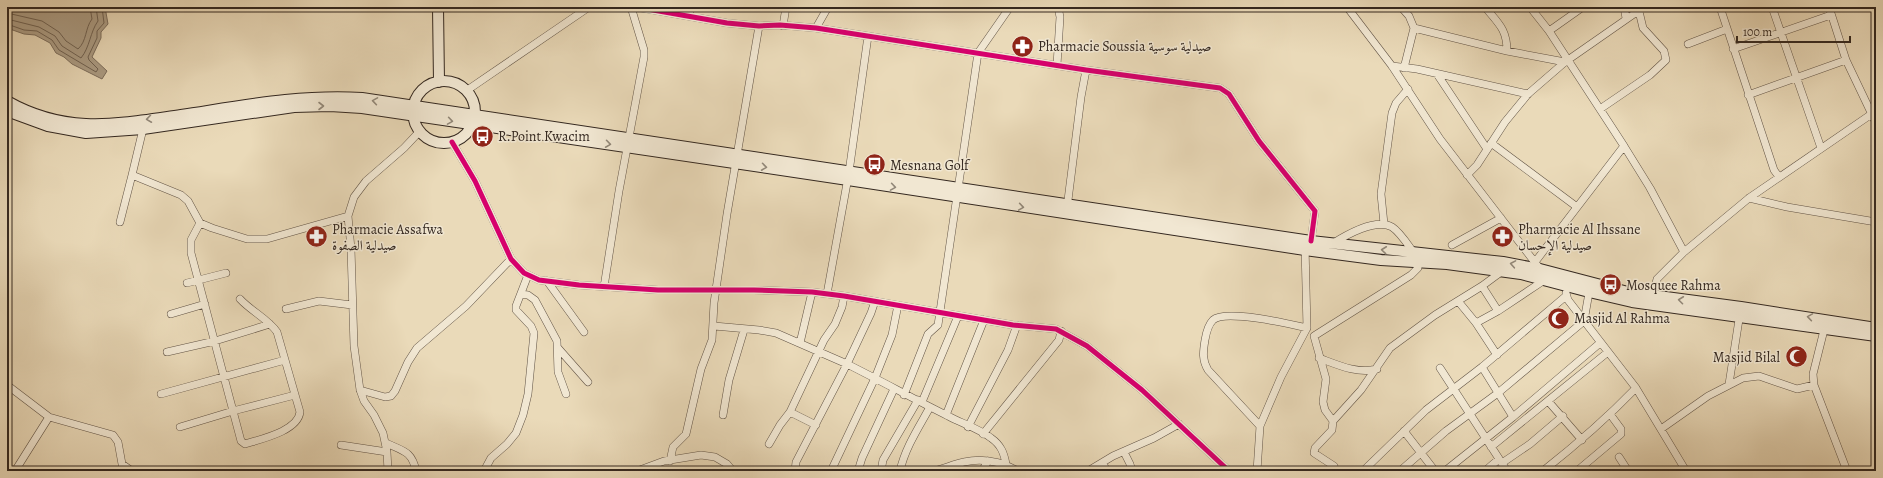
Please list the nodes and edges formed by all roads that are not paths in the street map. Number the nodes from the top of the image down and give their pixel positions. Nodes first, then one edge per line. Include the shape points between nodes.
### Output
1 (438, 7) edge
2 (589, 7) edge
3 (631, 7) edge
4 (636, 7) edge
5 (690, 7) edge
6 (786, 7) edge
7 (828, 7) edge
8 (1010, 7) edge
9 (1058, 7) edge
10 (1347, 7) edge
11 (1401, 7) edge
12 (1485, 7) edge
13 (1530, 7) edge
14 (1583, 7) edge
15 (1624, 7) edge
16 (1729, 7) edge
17 (1772, 7) edge
18 (1829, 7) edge
19 (1640, 8) edge
20 (1720, 8) edge
21 (1573, 10) edge
22 (690, 15) junction
23 (1831, 15) junction
24 (1626, 18) junction
25 (760, 26) junction
26 (783, 26) junction
27 (816, 28) junction
28 (1414, 28) junction
29 (1727, 29) junction
30 (1549, 32) junction
31 (1781, 33) junction
32 (868, 36) junction
33 (1688, 44) dead end
34 (1733, 49) junction
35 (1507, 50) junction
36 (978, 53) junction
37 (1846, 60) junction
38 (1566, 61) junction
39 (1057, 66) junction
40 (1392, 66) junction
41 (1404, 68) junction
42 (1086, 70) junction
43 (1437, 74) junction
44 (1796, 79) junction
45 (439, 82) junction
46 (1408, 89) junction
47 (466, 91) junction
48 (1528, 94) junction
49 (1748, 95) junction
50 (7, 101) edge
51 (1600, 109) junction
52 (7, 111) edge
53 (414, 111) junction
54 (1874, 113) edge
55 (474, 120) junction
56 (1876, 123) edge
57 (143, 129) junction
58 (420, 131) junction
59 (452, 142) junction
60 (628, 143) junction
61 (1489, 146) junction
62 (1624, 146) junction
63 (1821, 148) junction
64 (738, 159) junction
65 (1467, 175) junction
66 (132, 176) junction
67 (849, 176) junction
68 (1779, 177) junction
69 (958, 192) junction
70 (1749, 198) junction
71 (1577, 207) junction
72 (1068, 209) junction
73 (348, 216) junction
74 (1501, 218) junction
75 (120, 222) dead end
76 (1876, 222) edge
77 (200, 223) junction
78 (1384, 224) junction
79 (1307, 244) junction
80 (1332, 244) junction
81 (1452, 245) dead end
82 (1684, 252) junction
83 (1416, 256) junction
84 (511, 259) junction
85 (1538, 266) junction
86 (1501, 272) junction
87 (226, 273) dead end
88 (528, 275) junction
89 (198, 279) junction
90 (547, 281) junction
91 (1543, 281) junction
92 (187, 283) dead end
93 (1482, 286) junction
94 (1566, 286) junction
95 (604, 287) junction
96 (1590, 288) junction
97 (716, 290) junction
98 (812, 292) junction
99 (521, 294) junction
100 (827, 294) junction
101 (844, 296) junction
102 (240, 299) dead end
103 (875, 301) junction
104 (1458, 301) junction
105 (1652, 301) junction
106 (205, 304) junction
107 (352, 305) junction
108 (898, 305) junction
109 (286, 309) dead end
110 (1498, 311) junction
111 (939, 312) junction
112 (1740, 312) junction
113 (171, 314) dead end
114 (958, 316) junction
115 (984, 320) junction
116 (1584, 321) junction
117 (1476, 323) junction
118 (270, 324) junction
119 (1825, 324) junction
120 (1017, 325) junction
121 (714, 326) junction
122 (1307, 328) junction
123 (1876, 328) edge
124 (744, 330) junction
125 (1062, 331) junction
126 (584, 332) dead end
127 (1304, 336) junction
128 (1314, 336) junction
129 (1876, 336) edge
130 (215, 341) junction
131 (800, 343) junction
132 (1600, 343) junction
133 (558, 348) junction
134 (167, 352) dead end
135 (820, 352) junction
136 (1608, 352) junction
137 (1497, 355) junction
138 (1319, 358) junction
139 (285, 360) junction
140 (847, 364) junction
141 (1482, 367) junction
142 (1440, 368) dead end
143 (1376, 369) junction
144 (224, 375) junction
145 (875, 378) junction
146 (588, 382) dead end
147 (7, 384) edge
148 (1729, 384) junction
149 (1814, 385) junction
150 (1453, 388) junction
151 (1636, 388) junction
152 (894, 389) junction
153 (360, 390) junction
154 (1498, 393) junction
155 (161, 394) dead end
156 (566, 394) dead end
157 (295, 395) junction
158 (904, 395) junction
159 (920, 401) junction
160 (1548, 401) junction
161 (930, 407) junction
162 (233, 411) junction
163 (790, 412) junction
164 (722, 414) dead end
165 (1470, 414) junction
166 (1610, 414) junction
167 (946, 415) junction
168 (1563, 416) junction
169 (49, 417) junction
170 (1513, 417) junction
171 (1333, 421) junction
172 (1179, 424) junction
173 (816, 425) junction
174 (1260, 426) junction
175 (180, 427) dead end
176 (968, 427) junction
177 (1661, 429) junction
178 (1404, 430) junction
179 (983, 434) junction
180 (1486, 439) junction
181 (1582, 440) junction
182 (386, 443) junction
183 (769, 444) dead end
184 (341, 446) dead end
185 (1492, 447) junction
186 (387, 452) junction
187 (1124, 452) junction
188 (1421, 453) junction
189 (1619, 457) dead end
190 (670, 461) junction
191 (988, 461) junction
192 (1501, 461) junction
193 (1104, 462) junction
194 (1006, 464) junction
195 (1334, 466) dead end
196 (1583, 469) edge
197 (938, 470) edge
198 (1014, 470) edge
199 (15, 471) edge
200 (132, 471) edge
201 (388, 471) edge
202 (416, 471) edge
203 (484, 471) edge
204 (637, 471) edge
205 (733, 471) edge
206 (795, 471) edge
207 (831, 471) edge
208 (858, 471) edge
209 (881, 471) edge
210 (900, 471) edge
211 (982, 471) edge
212 (1088, 471) edge
213 (1106, 471) edge
214 (1132, 471) edge
215 (1229, 471) edge
216 (1257, 471) edge
217 (1363, 471) edge
218 (1400, 471) edge
219 (1435, 471) edge
220 (1445, 471) edge
221 (1485, 471) edge
222 (1507, 471) edge
223 (1543, 471) edge
224 (1628, 471) edge
225 (1686, 471) edge
226 (1847, 471) edge

1 - 45 main road
2 - 47 street
3 - 60 street via 644,57
4 - 22 street
5 - 22 street
6 - 26 street
7 - 27 street
8 - 36 street
9 - 39 street via 1060,17
10 - 40 street
11 - 28 street via 1410,16
12 - 35 street via 1507,37
13 - 30 street
14 - 21 street
15 - 24 street
16 - 20 street
17 - 31 street
18 - 23 street
19 - 24 street
19 - 51 street via 1643,28 1664,51 1666,60 1650,75
20 - 29 street
21 - 30 street
22 - 25 street via 727,23
23 - 31 street
23 - 37 street
24 - 38 street
25 - 26 street
25 - 64 street
26 - 27 street
27 - 32 street
28 - 35 street
28 - 41 street
29 - 33 street
29 - 34 street
30 - 38 street
31 - 34 street
31 - 44 street
32 - 36 street
32 - 67 street
34 - 49 street
35 - 38 street
36 - 39 street
36 - 69 street
37 - 44 street
37 - 54 street
38 - 48 street
38 - 51 street
39 - 42 street
40 - 41 street
40 - 46 street
41 - 43 street
42 - 72 street
42 - 79 street via 1220,88 1229,94 1259,141 1315,211
43 - 48 street
43 - 61 street
44 - 49 street
44 - 63 street
45 - 47 main road via 454,83
45 - 53 main road via 423,90 417,98
46 - 65 street
46 - 78 street via 1396,103 1392,113 1381,194
47 - 55 main road via 474,102
48 - 61 street via 1504,122
49 - 68 street via 1774,170
53 -> 50 main road via 362,98 308,98 93,125 57,121 33,114
51 - 62 street
52 - 57 main road via 36,123 72,131 108,132
53 - 55 main road
57 -> 53 main road via 294,107 346,106
53 - 58 main road
54 - 56 street
54 - 63 street
55 - 59 main road via 464,136
55 - 60 main road
57 - 66 street
58 - 59 main road via 434,142
58 - 73 street via 366,181 354,197
59 - 84 street via 475,181
60 - 64 main road
60 - 95 street
61 - 65 street
61 - 71 street
62 - 71 street
62 - 82 street
63 - 68 street
64 - 67 main road
64 - 97 street
65 - 74 street
66 - 75 street
66 - 77 street via 181,195 188,201
67 - 69 main road
67 - 100 street
68 - 70 street
69 - 72 main road
69 - 111 street
70 - 76 street
70 - 82 street
71 - 85 street
72 - 79 main road
73 - 77 street via 267,239 247,239
73 - 107 street
74 - 81 street
74 - 85 street
77 - 89 street via 191,240 191,253
78 - 80 street via 1355,232
78 - 83 street via 1393,228
79 - 80 main road
79 - 83 main road via 1375,259
79 - 122 street
83 -> 80 main road
82 - 105 street via 1657,279
85 -> 83 main road
83 - 86 main road
83 - 128 street via 1418,268 1411,275
84 - 88 street
84 - 153 street via 466,306 417,348 392,396 385,397
85 - 94 main road
86 - 91 main road via 1521,274
86 - 93 street
87 - 89 street
88 - 90 street
88 - 99 street
89 - 92 street
89 - 106 street
90 - 95 street
90 - 126 street
91 - 94 main road
91 - 110 street
93 - 104 street
93 - 110 street
94 - 96 main road
94 - 116 street
94 - 137 street
95 - 97 street
96 - 105 main road
96 - 116 street
97 - 98 street
97 - 121 street
98 - 100 street
98 - 131 street
99 - 133 street via 535,300 557,341
99 - 203 street via 516,310 534,333 532,364 523,415 511,439 491,458
100 - 101 street
101 - 103 street
101 - 135 street via 842,307
102 - 118 street
103 - 108 street
103 - 140 street
104 - 117 street
104 - 143 street via 1390,348
105 - 112 main road
106 - 113 street
106 - 130 street
107 - 109 street via 320,301
107 - 153 street
108 - 111 street
108 - 145 street via 892,334
110 - 117 street
111 - 114 street
111 - 158 street via 938,325 928,334
112 - 119 main road
112 - 148 street
114 - 115 street
114 - 159 street
115 - 120 street
115 - 167 street
116 - 132 street
116 - 154 street
117 - 137 street
118 - 130 street
118 - 139 street via 277,332
119 - 123 main road
119 - 129 main road
119 - 149 street via 1813,374
120 - 125 street
120 - 176 street via 1008,350
121 - 124 street
121 - 190 street via 686,434 673,447
122 - 127 street
122 - 174 street via 1225,314 1213,320 1207,332 1203,362
124 - 131 street via 776,333
124 - 164 street
125 - 172 street via 1087,346
125 - 179 street via 1059,340
127 - 128 street
127 - 174 street via 1281,377
128 - 138 street
130 - 134 street
130 - 144 street
131 - 135 street
132 - 136 street
132 - 170 street
133 - 146 street
133 - 156 street via 558,372
135 - 140 street
135 - 163 street
136 - 151 street
136 - 160 street
137 - 141 street
138 - 143 street via 1357,370
138 - 171 street via 1326,379 1323,402
139 - 144 street
139 - 157 street
140 - 145 street
140 - 173 street
141 - 150 street
141 - 154 street
142 - 150 street
143 - 171 street
144 - 155 street
144 - 162 street
145 - 152 street
145 - 207 street
147 - 169 street
148 - 149 street via 1743,378 1759,376 1796,389
148 - 177 street
149 - 226 street
150 - 165 street
150 - 178 street
151 - 166 street
151 - 177 street
152 - 158 street
152 - 208 street
153 - 182 street via 364,401 380,424
154 - 165 street
154 - 170 street
157 - 162 street
157 - 162 street via 300,412 296,423 245,444 241,441
158 - 159 street
159 - 161 street
159 - 209 street via 883,460
160 - 168 street
160 - 185 street
161 - 167 street
161 - 210 street via 911,442
162 - 175 street
163 - 173 street
163 - 183 street
165 - 180 street
165 - 188 street
166 - 181 street
166 - 196 street via 1621,429 1621,434
167 - 176 street
168 - 181 street
168 - 192 street via 1530,444
169 - 199 street
169 - 200 street via 113,435 118,442 122,464
170 - 180 street
171 - 195 street via 1332,430 1315,448 1314,454
172 - 187 street
172 - 215 street
173 - 206 street via 796,462
174 - 216 street
176 - 179 street
177 - 225 street
178 - 188 street
178 - 217 street
179 - 194 street via 991,438 1004,452
180 - 185 street
180 - 220 street
181 - 223 street
182 - 186 street
182 - 202 street via 406,452 414,459
184 - 186 street
185 - 192 street
186 - 201 street
187 - 193 street
187 - 214 street
188 - 218 street
188 - 219 street
189 - 224 street
190 - 204 street via 664,460
190 - 205 street via 701,455 722,461
191 - 194 street
191 - 197 street via 963,462
191 - 211 street
192 - 221 street
192 - 222 street
193 - 212 street
193 - 213 street
194 - 198 street

